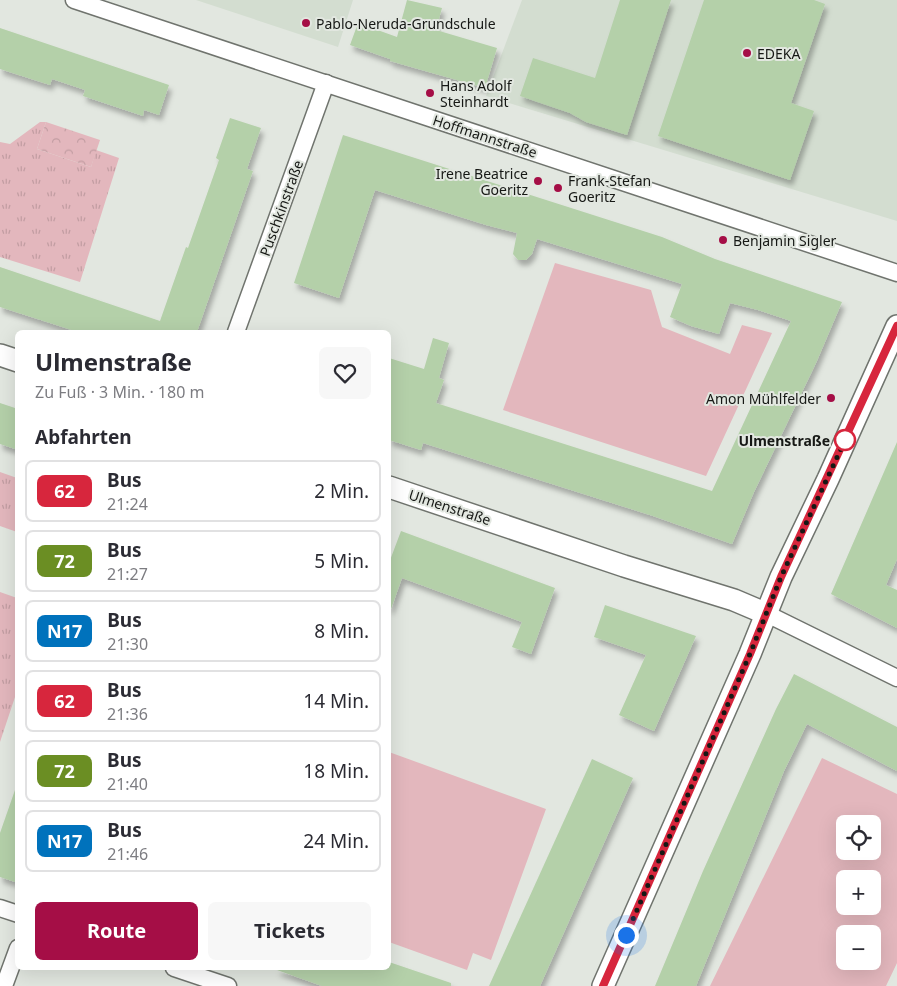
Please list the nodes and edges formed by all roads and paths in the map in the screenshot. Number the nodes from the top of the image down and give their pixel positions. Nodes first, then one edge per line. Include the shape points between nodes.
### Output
1 (74, 0) edge
2 (326, 83) junction
3 (897, 273) edge
4 (897, 326) edge
5 (237, 330) edge
6 (0, 356) edge
7 (15, 360) edge
8 (391, 488) edge
9 (767, 614) junction
10 (897, 678) edge
11 (0, 908) edge
12 (15, 913) edge
13 (15, 956) edge
14 (180, 970) edge
15 (4, 986) edge
16 (228, 986) edge
17 (603, 986) edge

1 - 2 street, Hoffmannstraße
2 - 3 street, Hoffmannstraße
2 - 5 street, Puschkinstraße
4 - 9 street
6 - 7 street
8 - 9 street, Ulmenstraße via 734,600
9 - 10 street
9 - 17 street
11 - 12 street
13 - 15 street
14 - 16 street

